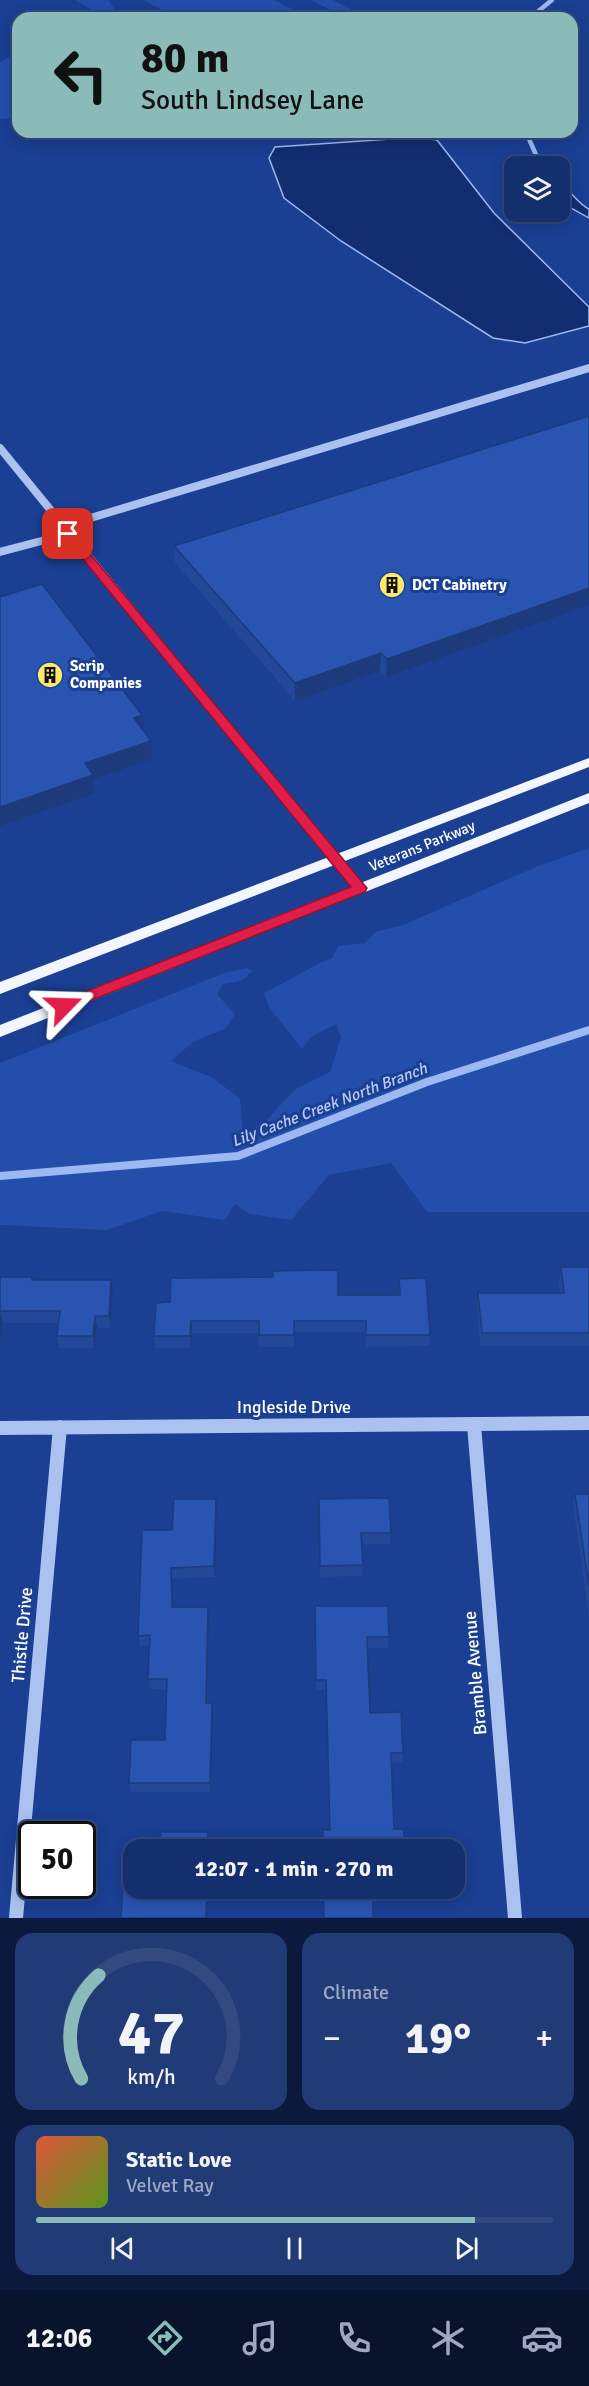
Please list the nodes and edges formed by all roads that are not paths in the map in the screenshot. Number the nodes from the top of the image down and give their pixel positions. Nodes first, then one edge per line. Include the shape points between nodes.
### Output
1 (589, 368) edge
2 (0, 448) edge
3 (66, 530) junction
4 (0, 552) edge
5 (589, 762) edge
6 (589, 798) edge
7 (337, 859) junction
8 (360, 888) junction
9 (0, 988) edge
10 (0, 1031) edge
11 (589, 1423) edge
12 (474, 1425) junction
13 (60, 1427) junction
14 (0, 1428) edge
15 (16, 1918) edge
16 (515, 1918) edge

1 - 3 street
2 - 3 street
3 - 4 street
3 - 7 street
5 - 7 main road, Veterans Parkway
6 - 8 main road, Veterans Parkway
7 - 8 street
7 - 9 main road, Veterans Parkway
8 - 10 main road, Veterans Parkway
11 - 12 street, Ingleside Drive
12 - 13 street, Ingleside Drive
12 - 16 street, Bramble Avenue
13 - 14 street, Ingleside Drive
13 - 15 street, Thistle Drive

